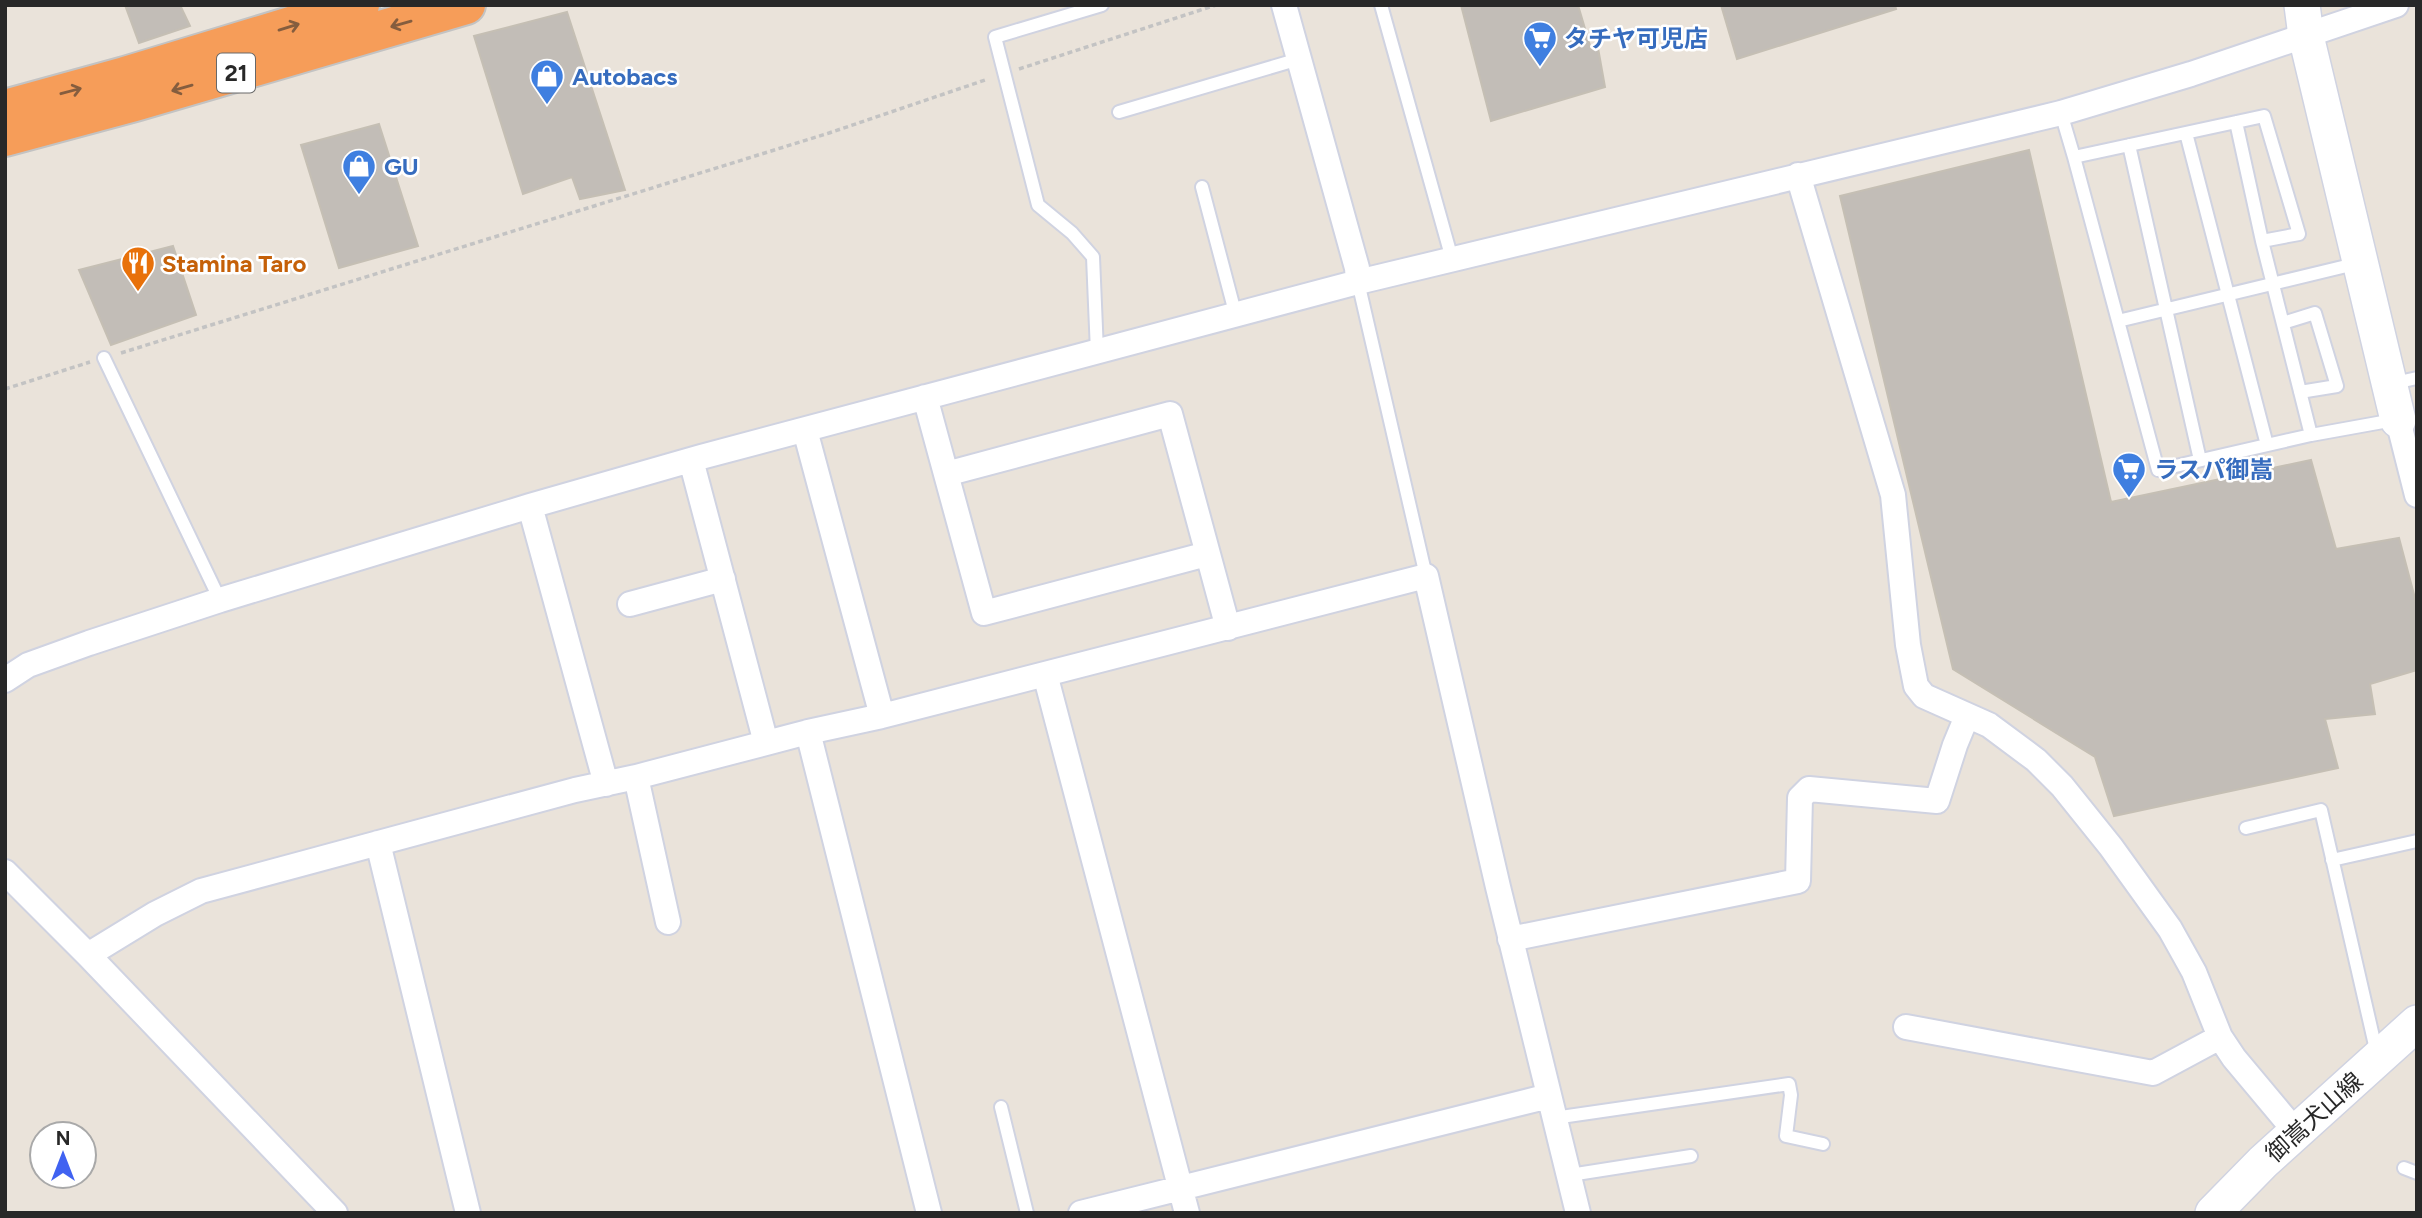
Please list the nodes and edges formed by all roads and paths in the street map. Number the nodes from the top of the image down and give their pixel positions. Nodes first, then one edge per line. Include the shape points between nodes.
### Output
1 (360, 5) edge
2 (466, 5) edge
3 (1102, 5) edge
4 (1216, 5) edge
5 (1284, 5) edge
6 (1381, 5) edge
7 (2396, 5) edge
8 (2304, 20) edge
9 (1299, 58) junction
10 (1005, 73) junction
11 (5, 109) edge
12 (1119, 112) dead end
13 (2061, 113) junction
14 (2236, 122) junction
15 (2186, 133) junction
16 (5, 137) edge
17 (2129, 145) junction
18 (2074, 157) junction
19 (1798, 175) junction
20 (1202, 187) dead end
21 (2262, 241) junction
22 (1452, 259) junction
23 (2360, 263) junction
24 (1359, 282) junction
25 (2273, 284) junction
26 (2228, 295) junction
27 (2167, 309) junction
28 (1236, 316) junction
29 (2118, 321) junction
30 (2283, 323) junction
31 (1097, 352) junction
32 (104, 358) junction
33 (2403, 381) edge
34 (5, 388) edge
35 (2300, 392) junction
36 (925, 397) junction
37 (2398, 419) junction
38 (805, 429) junction
39 (2311, 435) junction
40 (2267, 445) junction
41 (691, 460) junction
42 (2200, 460) junction
43 (946, 474) junction
44 (2417, 495) edge
45 (530, 506) junction
46 (1207, 554) junction
47 (1426, 576) junction
48 (723, 579) junction
49 (220, 600) junction
50 (630, 604) dead end
51 (1228, 628) junction
52 (1045, 674) junction
53 (5, 680) edge
54 (882, 716) junction
55 (1967, 716) junction
56 (808, 732) junction
57 (766, 743) junction
58 (636, 777) junction
59 (606, 784) junction
60 (2246, 828) dead end
61 (2417, 841) edge
62 (378, 843) junction
63 (2332, 860) junction
64 (5, 872) edge
65 (668, 922) dead end
66 (1510, 939) junction
67 (88, 955) junction
68 (2417, 1023) edge
69 (1906, 1027) dead end
70 (2220, 1037) junction
71 (2378, 1058) junction
72 (1001, 1107) dead end
73 (1551, 1107) junction
74 (2296, 1132) junction
75 (1823, 1144) dead end
76 (1691, 1156) dead end
77 (1570, 1175) junction
78 (1181, 1187) junction
79 (334, 1213) edge
80 (468, 1213) edge
81 (929, 1213) edge
82 (1027, 1213) edge
83 (1081, 1213) edge
84 (1187, 1213) edge
85 (1578, 1213) edge
86 (2213, 1213) edge

11 -> 1 highway, 21
2 -> 16 highway, 21
3 - 10 lane via 995,37
4 - 10 path
5 - 9 street
6 - 22 lane
7 - 8 street
8 - 13 street via 2191,74
8 - 23 street
9 - 12 lane
9 - 24 street
10 - 31 lane via 1038,205 1093,257
10 - 32 path via 829,133
13 - 18 lane
13 - 19 street
14 - 15 lane
14 - 21 lane
14 - 21 lane via 2264,116 2299,234
15 - 17 lane
15 - 26 lane
17 - 18 lane
17 - 27 lane
18 - 29 lane
19 - 22 street
19 - 55 street via 1893,495 1916,686 1924,696
20 - 28 lane
21 - 25 lane
22 - 24 street
23 - 25 lane
23 - 33 street
24 - 28 street
24 - 47 lane
25 - 26 lane
25 - 30 lane
26 - 27 lane
26 - 40 lane
27 - 29 lane
27 - 42 lane
28 - 31 street
29 - 42 lane via 2158,470
30 - 35 lane
30 - 35 lane via 2315,313 2337,386
31 - 36 street
32 - 34 path
32 - 49 lane
33 - 37 street
35 - 39 lane
36 - 38 street
36 - 43 street
37 - 39 lane
37 - 44 street
38 - 41 street
38 - 54 street
39 - 40 lane
40 - 42 lane
41 - 45 street
41 - 48 street
43 - 46 street via 984,612
43 - 46 street via 1170,414
45 - 49 street
45 - 59 street
46 - 51 street
47 - 51 street
47 - 66 street
48 - 50 street
48 - 57 street
49 - 53 street via 89,642 28,665
51 - 52 street
52 - 54 street
52 - 78 street
54 - 56 street
55 - 66 street via 1937,801 1809,789 1800,798 1798,881
55 - 70 street via 1989,725 2036,760 2111,847 2170,929 2194,972
56 - 57 street
56 - 81 street
57 - 58 street
58 - 59 street
58 - 65 street
59 - 62 street
60 - 63 lane via 2321,810
61 - 63 lane
62 - 67 street via 201,891
62 - 80 street
63 - 71 lane
64 - 67 street
66 - 73 street
67 - 79 street
68 - 71 street, 御嵩犬山線
69 - 70 street via 2153,1073
70 - 74 street
71 - 74 street, 御嵩犬山線
72 - 82 lane
73 - 75 lane via 1788,1084 1786,1136
73 - 77 street
73 - 78 street
74 - 86 street, 御嵩犬山線
76 - 77 lane
77 - 85 street
78 - 83 street
78 - 84 street

